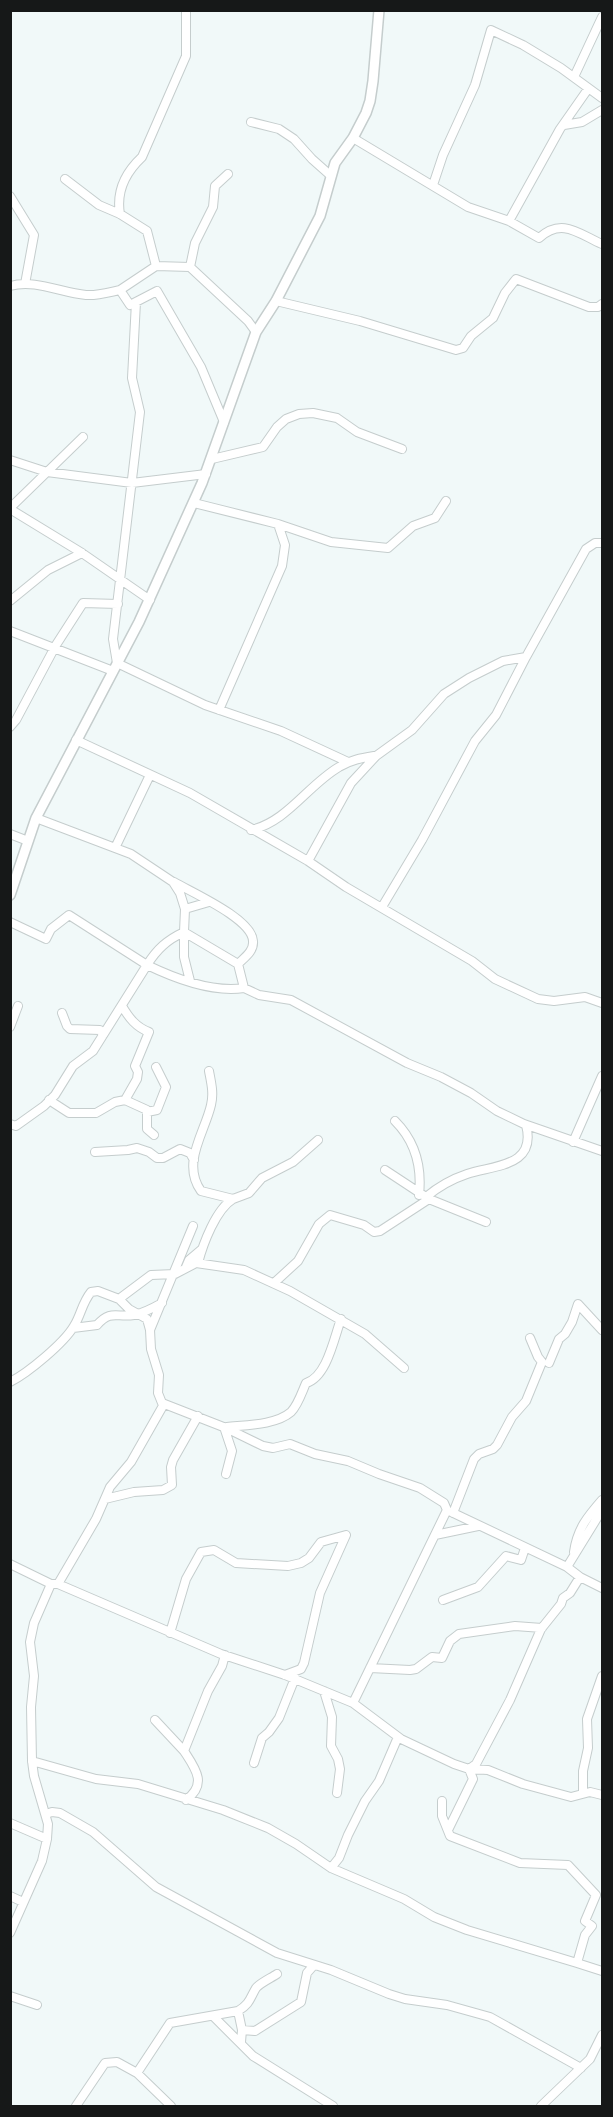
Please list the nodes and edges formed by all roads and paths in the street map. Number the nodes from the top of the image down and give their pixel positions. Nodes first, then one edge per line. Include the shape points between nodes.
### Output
1 (186, 10) edge
2 (379, 10) edge
3 (603, 17) edge
4 (574, 76) junction
5 (588, 89) junction
6 (603, 98) edge
7 (603, 110) edge
8 (251, 122) dead end
9 (564, 125) junction
10 (353, 138) junction
11 (228, 174) dead end
12 (330, 175) junction
13 (65, 179) dead end
14 (433, 184) junction
15 (10, 196) edge
16 (120, 214) junction
17 (509, 221) junction
18 (603, 244) edge
19 (156, 266) junction
20 (190, 267) junction
21 (25, 284) junction
22 (10, 286) edge
23 (120, 290) junction
24 (276, 301) junction
25 (136, 302) junction
26 (603, 304) edge
27 (256, 332) junction
28 (224, 422) junction
29 (83, 437) dead end
30 (402, 449) dead end
31 (212, 459) junction
32 (10, 460) edge
33 (47, 472) junction
34 (206, 474) junction
35 (132, 483) junction
36 (446, 501) dead end
37 (194, 503) junction
38 (10, 509) edge
39 (278, 524) junction
40 (603, 543) edge
41 (82, 553) junction
42 (121, 581) junction
43 (150, 600) junction
44 (10, 601) edge
45 (118, 604) junction
46 (10, 631) edge
47 (55, 647) junction
48 (526, 657) junction
49 (115, 667) junction
50 (219, 710) junction
51 (10, 727) edge
52 (76, 740) junction
53 (376, 756) junction
54 (348, 762) junction
55 (150, 775) junction
56 (36, 818) junction
57 (251, 830) junction
58 (10, 834) edge
59 (28, 841) junction
60 (115, 848) junction
61 (308, 861) junction
62 (173, 882) junction
63 (10, 895) edge
64 (209, 902) junction
65 (382, 907) junction
66 (185, 909) junction
67 (10, 922) edge
68 (184, 932) junction
69 (238, 964) junction
70 (147, 965) junction
71 (190, 981) junction
72 (244, 988) junction
73 (603, 1003) edge
74 (122, 1005) junction
75 (18, 1006) dead end
76 (62, 1012) dead end
77 (10, 1027) edge
78 (103, 1035) junction
79 (156, 1067) dead end
80 (209, 1071) dead end
81 (603, 1076) edge
82 (49, 1100) junction
83 (125, 1100) junction
84 (147, 1112) junction
85 (395, 1121) dead end
86 (10, 1124) edge
87 (526, 1125) junction
88 (154, 1135) dead end
89 (318, 1140) dead end
90 (573, 1142) junction
91 (603, 1151) edge
92 (95, 1152) dead end
93 (194, 1160) junction
94 (386, 1170) dead end
95 (425, 1196) junction
96 (233, 1199) junction
97 (486, 1222) dead end
98 (193, 1226) dead end
99 (203, 1248) junction
100 (198, 1263) junction
101 (186, 1267) junction
102 (174, 1275) junction
103 (274, 1283) junction
104 (119, 1299) junction
105 (162, 1304) junction
106 (138, 1313) junction
107 (341, 1319) junction
108 (73, 1328) junction
109 (150, 1330) junction
110 (603, 1330) edge
111 (530, 1338) dead end
112 (549, 1363) dead end
113 (404, 1368) dead end
114 (10, 1382) edge
115 (164, 1404) junction
116 (198, 1416) junction
117 (225, 1427) junction
118 (226, 1474) dead end
119 (105, 1499) junction
120 (603, 1500) edge
121 (603, 1510) edge
122 (450, 1512) junction
123 (479, 1525) junction
124 (435, 1535) junction
125 (525, 1548) junction
126 (574, 1557) junction
127 (10, 1564) edge
128 (567, 1568) junction
129 (580, 1577) junction
130 (55, 1584) junction
131 (603, 1588) edge
132 (443, 1600) dead end
133 (542, 1628) junction
134 (170, 1633) junction
135 (225, 1655) junction
136 (370, 1668) junction
137 (285, 1675) junction
138 (603, 1676) edge
139 (295, 1678) junction
140 (324, 1691) junction
141 (353, 1703) junction
142 (155, 1720) dead end
143 (398, 1737) junction
144 (184, 1751) junction
145 (32, 1761) junction
146 (254, 1763) dead end
147 (469, 1769) junction
148 (337, 1792) dead end
149 (583, 1792) junction
150 (603, 1795) edge
151 (186, 1800) junction
152 (442, 1801) dead end
153 (46, 1814) junction
154 (10, 1823) edge
155 (448, 1830) junction
156 (47, 1839) junction
157 (331, 1868) junction
158 (10, 1896) edge
159 (23, 1902) junction
160 (10, 1933) edge
161 (577, 1963) junction
162 (314, 1965) junction
163 (603, 1971) edge
164 (277, 1974) dead end
165 (10, 1996) edge
166 (37, 2005) dead end
167 (238, 2011) junction
168 (213, 2016) junction
169 (242, 2030) junction
170 (603, 2035) edge
171 (241, 2042) junction
172 (581, 2068) junction
173 (137, 2073) junction
174 (76, 2106) edge
175 (171, 2106) edge
176 (333, 2106) edge
177 (541, 2106) edge

1 - 16 street via 186,56 142,157 129,169 118,201
2 - 10 street via 370,101
3 - 4 street
4 - 5 street
4 - 14 street via 491,30 476,85
5 - 6 street
5 - 9 street
7 - 9 street via 582,122
8 - 12 street via 279,129 294,139
9 - 17 street
10 - 12 street
10 - 14 street
11 - 20 street via 215,186 213,207 195,243
12 - 24 street via 320,216
13 - 16 street via 99,205
14 - 17 street via 468,207
15 - 21 street via 33,235
16 - 19 street via 147,231
17 - 18 street via 539,238 552,229 566,228
19 - 20 street
19 - 23 street
20 - 27 street
21 - 22 street
21 - 23 street via 88,296
23 - 25 street via 130,305
24 - 26 street via 456,350 463,348 493,318 516,279 590,307
24 - 27 street
25 - 28 street via 157,291 163,298 201,367
25 - 35 street via 132,378 140,412
27 - 28 street
28 - 31 street
29 - 33 street
30 - 31 street via 357,432 337,418 313,413 286,419 262,447
31 - 34 street
32 - 33 street
33 - 35 street
33 - 38 street
34 - 35 street
34 - 37 street
35 - 42 street
36 - 39 street via 435,518 413,526 388,548 332,542
37 - 39 street
37 - 43 street
38 - 41 street
39 - 50 street via 285,546 282,566
40 - 48 street via 586,549
41 - 42 street
41 - 44 street via 48,570
42 - 43 street
42 - 45 street
43 - 49 street
45 - 47 street via 83,603
45 - 49 street via 113,639
46 - 47 street
47 - 49 street
47 - 51 street
48 - 53 street via 502,660 444,694 412,730
48 - 65 street
49 - 50 street
49 - 52 street
50 - 54 street via 281,731
52 - 55 street
52 - 56 street
53 - 54 street
53 - 61 street via 351,783
54 - 57 street via 272,821
55 - 57 street
55 - 60 street
56 - 59 street
56 - 60 street
57 - 61 street
58 - 59 street
59 - 63 street
60 - 62 street
61 - 65 street
62 - 64 street
62 - 66 street
64 - 66 street
64 - 69 street via 251,932 251,951
65 - 73 street via 495,979 526,994 554,1001 585,997
66 - 68 street
67 - 70 street via 46,939 51,929 69,915
68 - 69 street
68 - 70 street via 168,939
68 - 71 street via 184,957
69 - 72 street
70 - 71 street
70 - 74 street
71 - 72 street via 213,988
72 - 87 street via 259,995 291,1000
74 - 78 street
74 - 83 street via 140,1029 149,1032 135,1066 137,1079
75 - 77 street
76 - 78 street via 70,1029 100,1030
78 - 82 street via 93,1051 73,1066
79 - 84 street via 166,1087 157,1110
80 - 93 street via 211,1107 197,1140
81 - 90 street
82 - 83 street via 69,1113 96,1113
82 - 86 street via 24,1122
83 - 84 street
84 - 88 street via 147,1130
85 - 95 street via 407,1133 419,1162
87 - 90 street
87 - 95 street via 527,1144 519,1158 500,1167 466,1174
89 - 96 street via 293,1162 262,1178 249,1193
90 - 91 street
92 - 93 street via 137,1148 163,1158 180,1149 190,1153
93 - 96 street via 201,1191
94 - 95 street
95 - 97 street
95 - 103 street via 418,1206 380,1231 330,1215 319,1224 302,1255
96 - 99 street via 221,1211
98 - 102 street
99 - 100 street
99 - 101 street
100 - 101 street
100 - 103 street via 244,1270
101 - 102 street
102 - 104 street via 151,1275
102 - 105 street
103 - 107 street
104 - 106 street
104 - 108 street via 91,1292
105 - 106 street
105 - 109 street
106 - 108 street via 111,1314 97,1325
106 - 109 street via 147,1319
107 - 113 street
107 - 117 street via 322,1371 306,1383 291,1412 272,1421
108 - 114 street via 38,1363
109 - 115 street via 159,1399
110 - 112 street via 578,1304
111 - 122 street via 542,1362 526,1401 497,1445 474,1459
115 - 116 street
115 - 119 street
116 - 117 street
116 - 119 street via 173,1460 172,1485
117 - 118 street via 232,1451
117 - 122 street via 263,1446 290,1444 420,1488 444,1503
119 - 130 street
120 - 126 street via 582,1524
121 - 126 street
122 - 123 street
122 - 124 street
123 - 124 street
123 - 125 street
124 - 136 street
125 - 128 street
125 - 132 street via 521,1560 506,1556 478,1587
126 - 128 street
127 - 130 street
128 - 129 street
129 - 131 street
129 - 133 street
130 - 134 street
130 - 145 street via 34,1623 30,1642 34,1676
133 - 136 street via 515,1626 459,1634 450,1641 442,1659 432,1657 416,1669
133 - 147 street via 510,1700 476,1764
134 - 135 street
134 - 137 street via 186,1579 201,1552 214,1550 236,1563 288,1566 309,1558 321,1542 346,1535 320,1593 304,1663 301,1669
135 - 137 street
135 - 144 street
136 - 141 street
137 - 139 street
138 - 149 street via 587,1719
139 - 140 street
139 - 146 street via 279,1718 262,1738
140 - 141 street
140 - 148 street via 332,1717 332,1746 340,1769
141 - 143 street
142 - 144 street
143 - 147 street
143 - 157 street via 379,1781
144 - 151 street via 198,1781 193,1795
145 - 151 street via 96,1779 138,1784
145 - 153 street
147 - 149 street via 488,1770 571,1797
147 - 155 street via 472,1779
149 - 150 street
151 - 157 street via 268,1828
152 - 155 street via 441,1816
153 - 156 street
153 - 162 street via 60,1813 93,1833 156,1887 180,1901 277,1953
154 - 156 street
155 - 161 street via 450,1836 520,1863 568,1865 596,1895 585,1921 592,1926 585,1935
156 - 159 street via 42,1861
157 - 161 street via 456,1926
158 - 159 street
159 - 160 street
161 - 163 street
162 - 169 street via 307,1973 301,2001 255,2031
162 - 172 street via 405,1999 490,2016
164 - 167 street via 257,1988
165 - 166 street
167 - 168 street
167 - 169 street
168 - 171 street
168 - 173 street via 170,2024
169 - 171 street
170 - 172 street
171 - 176 street via 254,2056
172 - 177 street
173 - 174 street via 117,2062 105,2063
173 - 175 street

